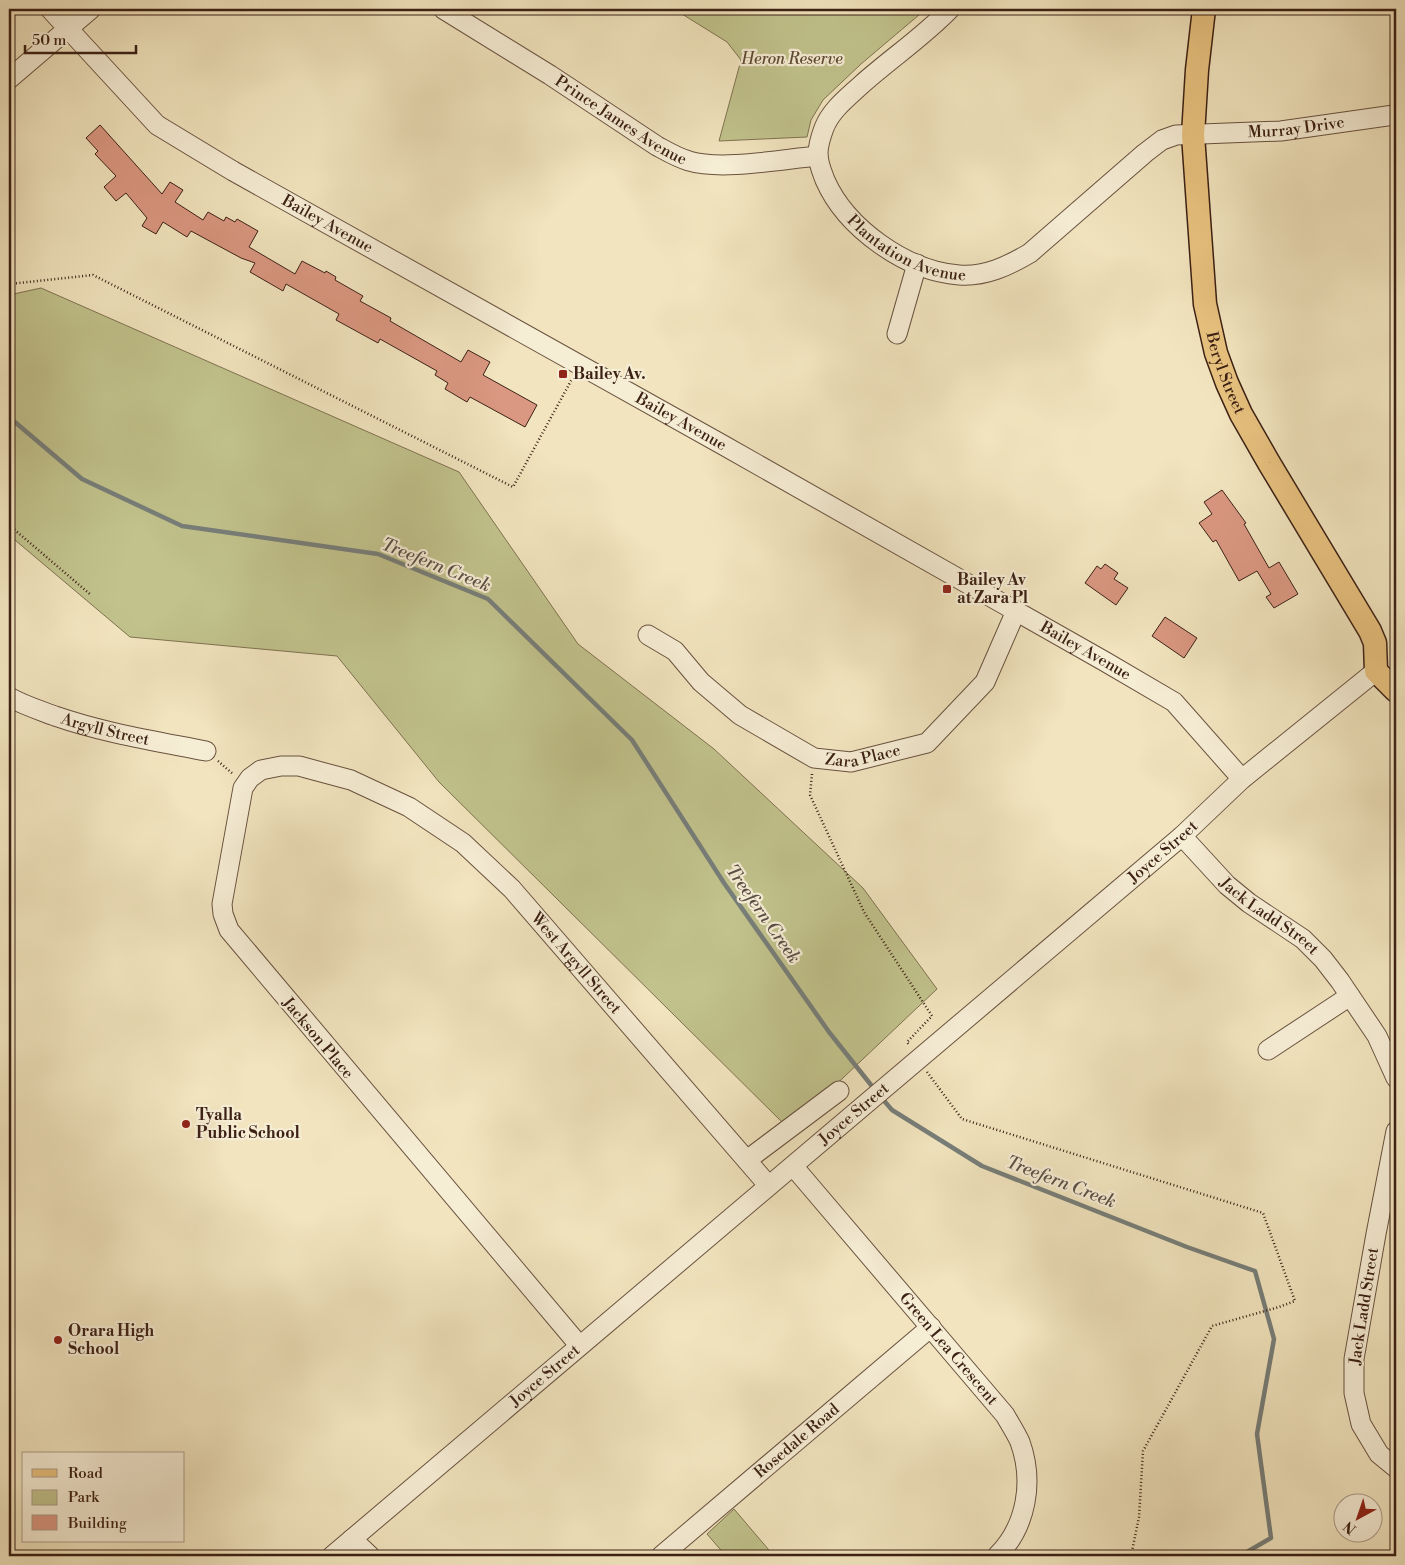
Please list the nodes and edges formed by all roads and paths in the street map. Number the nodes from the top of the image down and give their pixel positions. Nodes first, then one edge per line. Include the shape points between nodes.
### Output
1 (50, 9) edge
2 (91, 9) edge
3 (443, 9) edge
4 (950, 9) edge
5 (1204, 9) edge
6 (68, 28) junction
7 (9, 80) edge
8 (1396, 118) edge
9 (1193, 135) junction
10 (818, 156) junction
11 (916, 264) junction
12 (9, 284) edge
13 (897, 334) dead end
14 (579, 365) junction
15 (9, 525) edge
16 (91, 595) dead end
17 (1016, 611) junction
18 (648, 635) dead end
19 (1376, 671) junction
20 (1396, 691) edge
21 (9, 696) edge
22 (206, 750) joint
23 (814, 758) junction
24 (1242, 779) junction
25 (245, 783) junction
26 (1182, 836) junction
27 (1350, 996) junction
28 (1268, 1050) dead end
29 (918, 1060) junction
30 (1396, 1078) edge
31 (839, 1091) dead end
32 (1396, 1131) edge
33 (747, 1160) junction
34 (793, 1166) junction
35 (768, 1185) junction
36 (931, 1327) junction
37 (580, 1345) junction
38 (1396, 1468) edge
39 (352, 1539) junction
40 (332, 1556) edge
41 (370, 1556) edge
42 (661, 1556) edge
43 (997, 1556) edge
44 (1131, 1556) edge

1 - 6 street, Bailey Avenue
2 - 6 street
3 - 10 street, Prince James Avenue via 676,157 710,165
4 - 10 street via 837,108 825,126
5 - 9 main road, Beryl Street via 1196,70
6 - 7 street
6 - 14 street, Bailey Avenue via 157,125
8 - 9 street, Murray Drive via 1282,131
9 - 11 street, Plantation Avenue via 1176,135 1162,140 1048,239 1012,263 994,271 960,275
9 - 19 main road, Beryl Street via 1205,304 1226,383 1269,463 1370,631 1375,643
10 - 11 street, Plantation Avenue via 830,190 848,217 860,229
11 - 13 street
12 - 14 path via 93,275 513,487
14 - 17 street, Bailey Avenue
15 - 16 path
17 - 23 street, Zara Place via 985,682 927,743 851,762
17 - 24 street, Bailey Avenue via 1174,702
18 - 23 street, Zara Place via 675,650 701,682 740,715
19 - 20 main road
19 - 24 street, Joyce Street
21 - 22 street, Argyll Street via 82,725
22 - 25 path
23 - 29 path via 810,796 864,912 932,1016 907,1042
24 - 26 street, Joyce Street
25 - 33 street, West Argyll Street via 261,770 288,766 351,780 409,807 463,843 512,889
25 - 37 street, Jackson Place via 222,904 229,930
26 - 27 street, Jack Ladd Street via 1227,885 1303,940
26 - 29 street, Joyce Street
27 - 28 street
27 - 30 street, Jack Ladd Street via 1377,1036
29 - 34 street, Joyce Street
29 - 44 path via 962,1119 1263,1213 1296,1301 1212,1326 1143,1451 1139,1517
31 - 33 street
32 - 38 street, Jack Ladd Street via 1354,1359 1354,1393 1361,1424 1378,1454
33 - 35 street, West Argyll Street
34 - 35 street, Joyce Street
34 - 36 street, Green Lea Crescent
35 - 37 street, Joyce Street
36 - 42 street, Rosedale Road
36 - 43 street, Green Lea Crescent via 1005,1415 1019,1442 1027,1471 1026,1498 1018,1527
37 - 39 street, Joyce Street
39 - 40 street, Joyce Street
39 - 41 street

